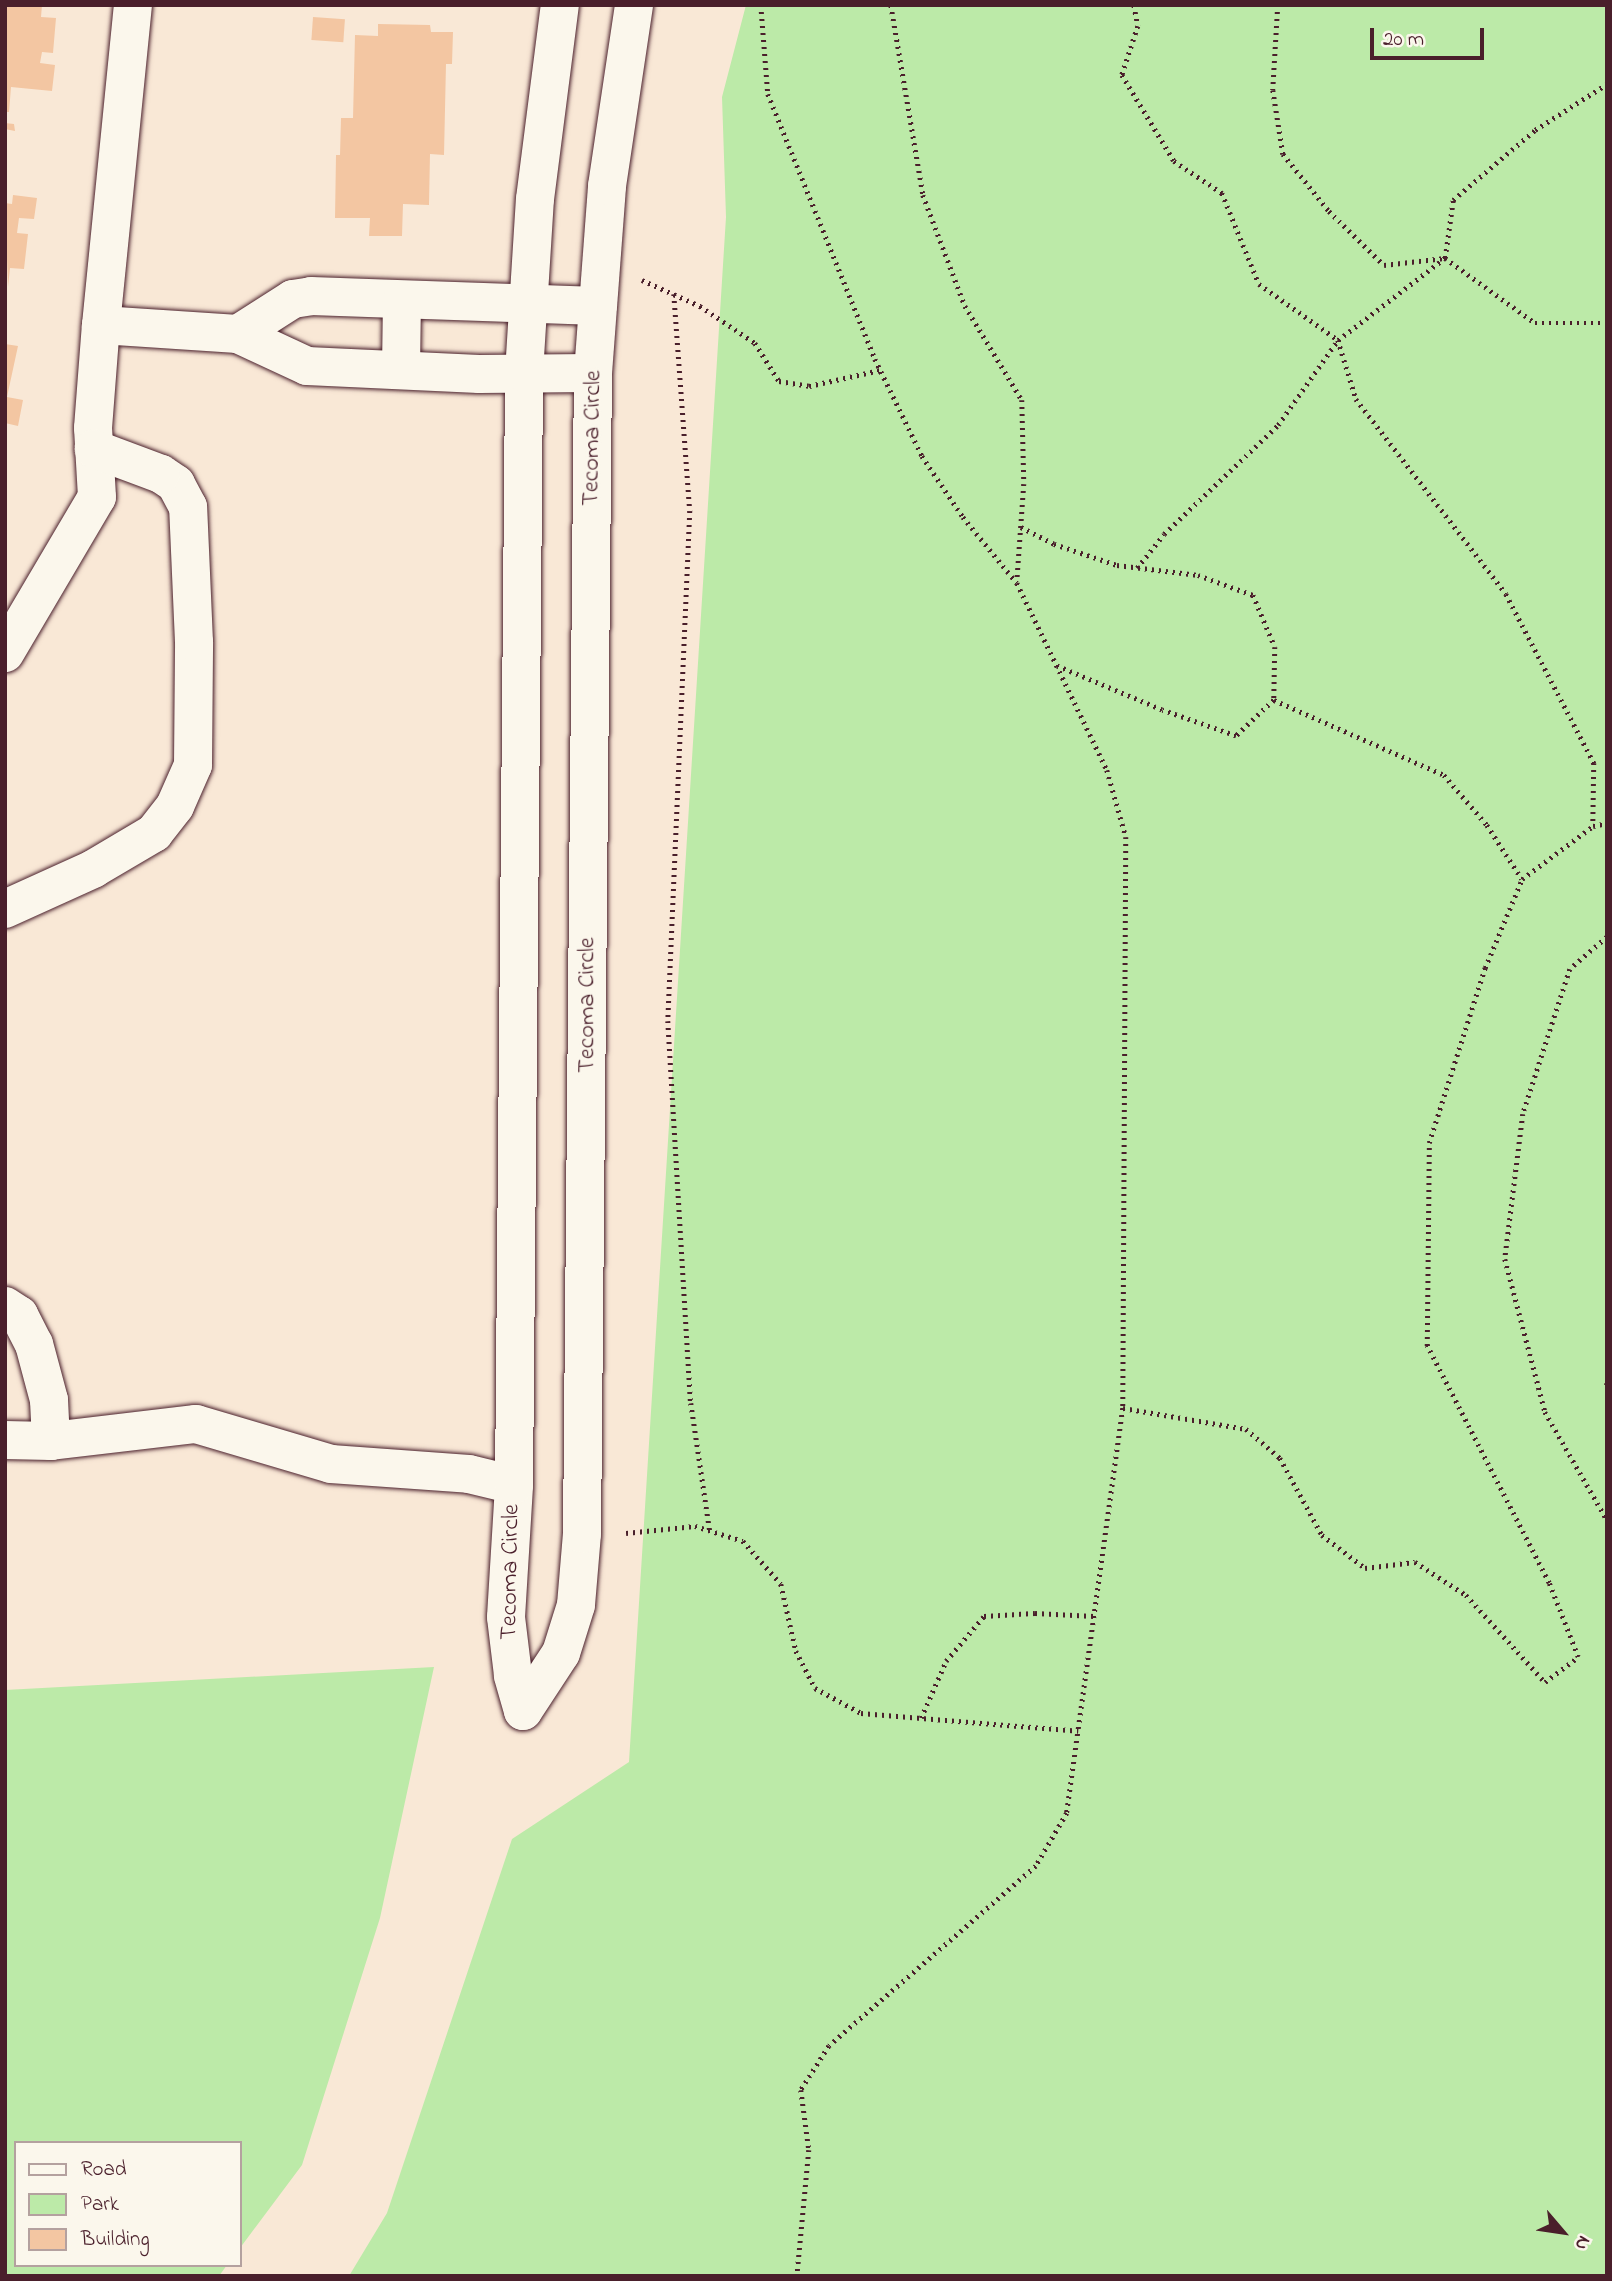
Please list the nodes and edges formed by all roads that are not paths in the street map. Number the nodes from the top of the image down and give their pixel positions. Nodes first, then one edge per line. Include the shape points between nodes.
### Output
1 (133, 5) edge
2 (560, 5) edge
3 (634, 5) edge
4 (402, 300) junction
5 (528, 305) junction
6 (598, 306) junction
7 (101, 325) junction
8 (238, 334) junction
9 (401, 370) junction
10 (524, 373) junction
11 (593, 373) junction
12 (94, 449) junction
13 (5, 653) edge
14 (5, 909) edge
15 (5, 1306) edge
16 (5, 1440) edge
17 (51, 1441) junction
18 (514, 1485) junction

1 - 7 street
2 - 5 street, Tecoma Circle via 541,135
3 - 6 street, Tecoma Circle via 607,186
4 - 5 street
4 - 8 street via 293,299
4 - 9 street
5 - 6 street
5 - 10 street, Tecoma Circle
6 - 11 street, Tecoma Circle
7 - 8 street
7 - 12 street
8 - 9 street via 307,366
9 - 10 street
10 - 11 street
10 - 18 street, Tecoma Circle
11 - 18 street, Tecoma Circle via 582,1534 576,1605 561,1653 523,1711 506,1617
12 - 13 street via 97,497
12 - 14 street via 161,474 176,484 188,507 193,765 175,806 154,833 93,869
15 - 17 street via 19,1315 34,1344 49,1400
16 - 17 street
17 - 18 street via 196,1424 331,1464 469,1474

